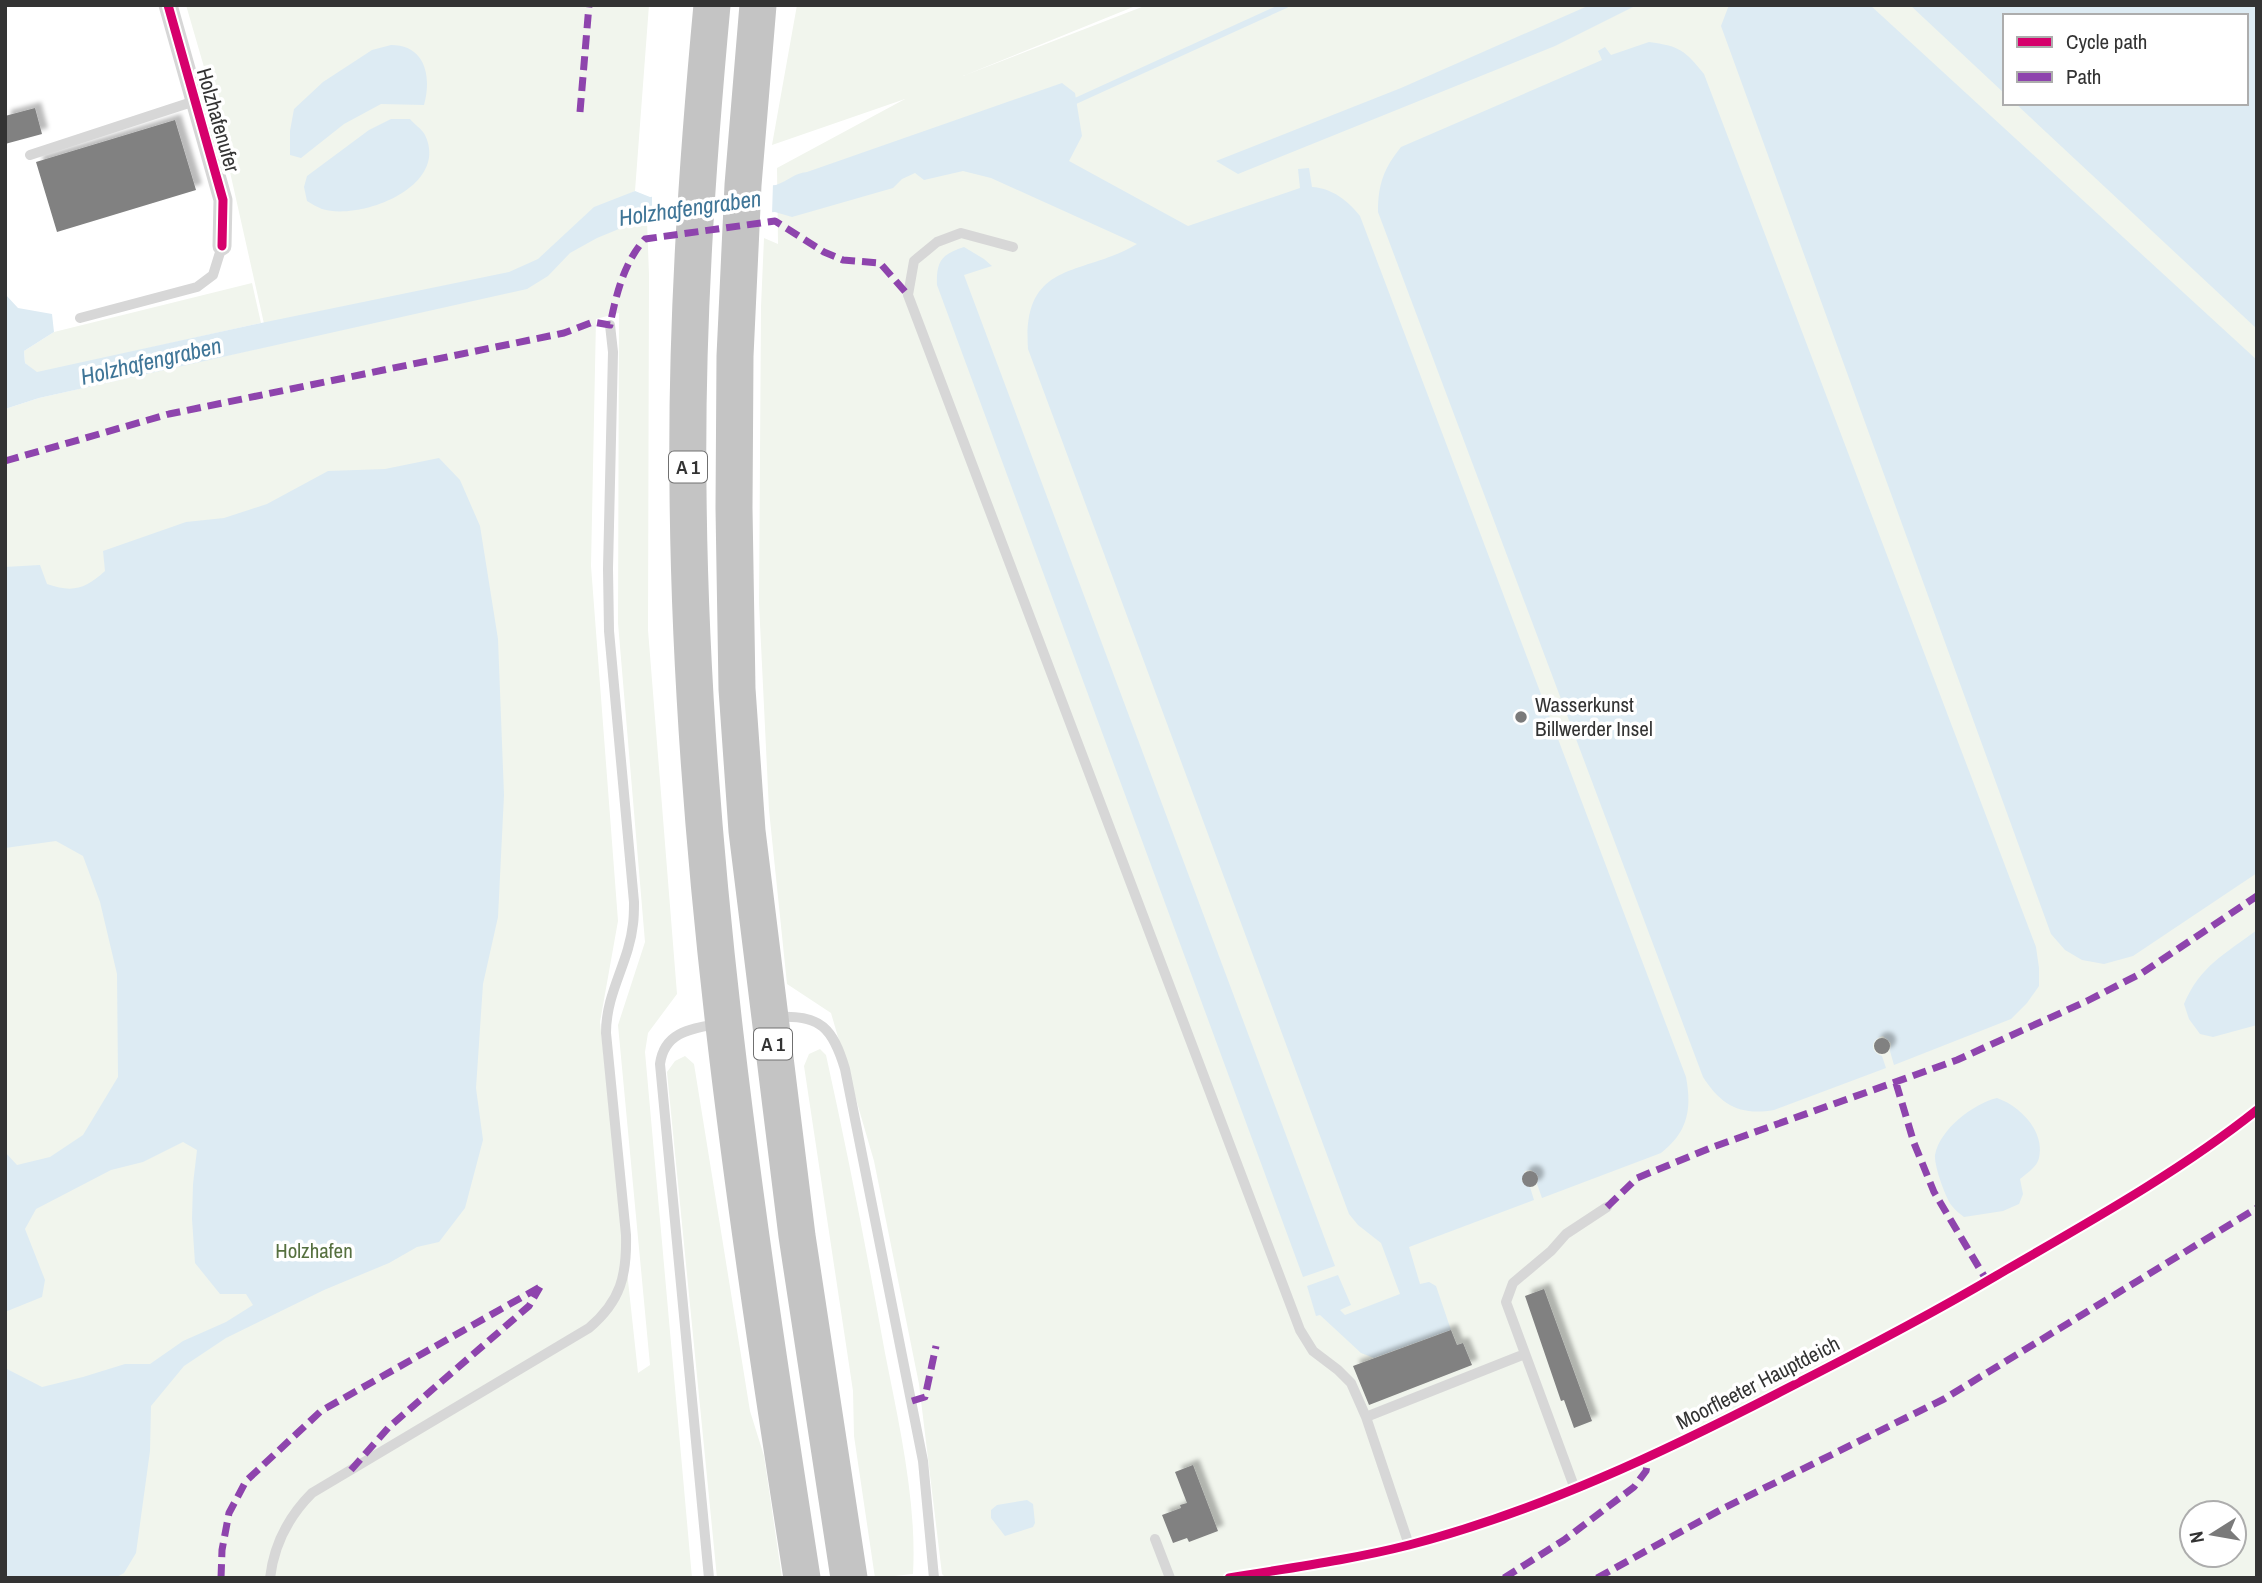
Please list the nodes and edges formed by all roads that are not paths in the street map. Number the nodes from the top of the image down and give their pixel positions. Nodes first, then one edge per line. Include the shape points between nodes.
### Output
1 (168, 5) edge
2 (712, 5) edge
3 (758, 5) edge
4 (195, 101) junction
5 (30, 155) dead end
6 (222, 246) joint
7 (1013, 247) dead end
8 (80, 318) dead end
9 (610, 325) dead end
10 (769, 1017) junction
11 (723, 1022) junction
12 (2257, 1110) edge
13 (1607, 1207) dead end
14 (1525, 1354) junction
15 (1366, 1417) junction
16 (1575, 1489) junction
17 (1155, 1539) dead end
18 (1409, 1545) junction
19 (270, 1578) edge
20 (709, 1578) edge
21 (802, 1578) edge
22 (849, 1578) edge
23 (934, 1578) edge
24 (1170, 1578) edge
25 (1229, 1578) edge

1 - 4 street, Holzhafenufer
2 - 11 highway, A 1 via 693,237 688,489 695,697
3 - 10 highway, A 1 via 740,231 734,467 737,689 747,831
4 - 5 lane
4 - 6 street, Holzhafenufer via 223,200
6 - 8 lane via 213,275 197,287
7 - 15 lane via 961,233 937,242 914,261 908,295 1300,1330 1313,1350 1351,1383
9 - 19 lane via 609,631 634,902 634,924 606,1013 626,1235 622,1283 609,1308 589,1328 312,1493 285,1526
10 - 22 highway, A 1
10 - 23 lane via 797,1016 820,1023 838,1045 923,1461
11 - 20 lane via 677,1034 666,1045 660,1064
11 - 21 highway, A 1
12 - 16 lane, Moorfleeter Hauptdeich via 2128,1197 1945,1306 1721,1422
13 - 14 lane via 1566,1234 1513,1283 1506,1301
14 - 15 lane
14 - 16 lane
15 - 18 lane
16 - 18 lane, Moorfleeter Hauptdeich
17 - 24 lane
18 - 25 lane, Moorfleeter Hauptdeich

